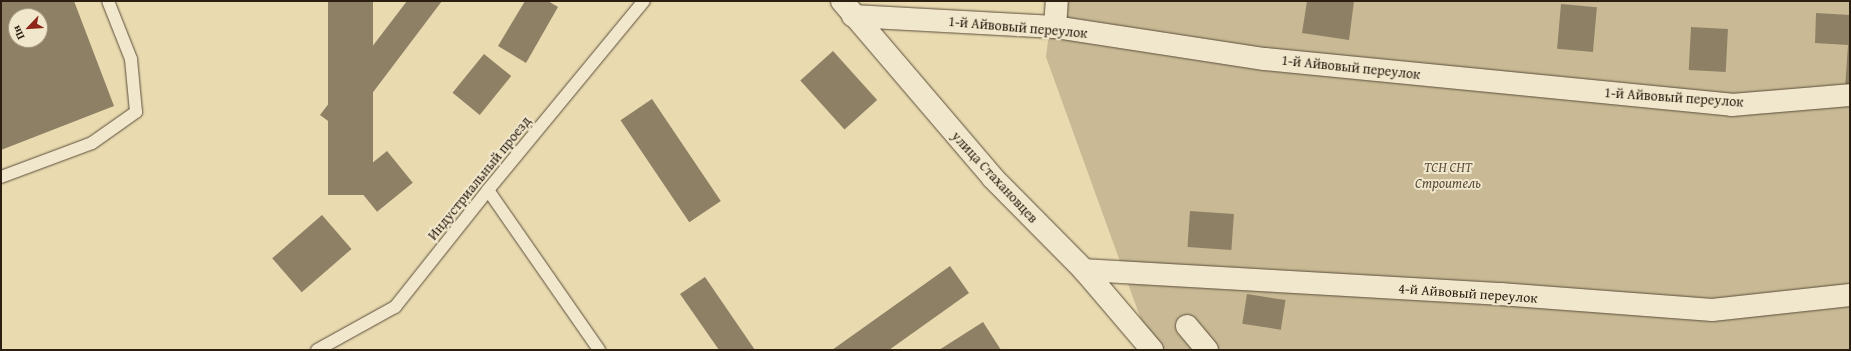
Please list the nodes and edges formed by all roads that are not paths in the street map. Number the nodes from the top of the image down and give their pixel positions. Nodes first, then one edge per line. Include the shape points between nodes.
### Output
1 (108, 1) edge
2 (644, 1) edge
3 (1057, 1) edge
4 (848, 8) edge
5 (1055, 27) junction
6 (1850, 95) edge
7 (1, 177) edge
8 (488, 190) junction
9 (1084, 270) junction
10 (1850, 295) edge
11 (1187, 326) dead end
12 (317, 350) edge
13 (599, 350) edge
14 (1152, 350) edge
15 (1207, 350) edge

1 - 7 lane via 131,59 136,112 92,143
2 - 8 lane, Индустриальный проезд
3 - 5 street
4 - 5 street, 1-й Айвовый переулок
4 - 9 street, улица Стахановцев via 993,178
5 - 6 street, 1-й Айвовый переулок via 1266,59 1732,105
8 - 12 lane, Индустриальный проезд via 394,307
8 - 13 lane
9 - 10 street, 4-й Айвовый переулок via 1500,294 1712,310
9 - 14 street, улица Стахановцев
11 - 15 street

